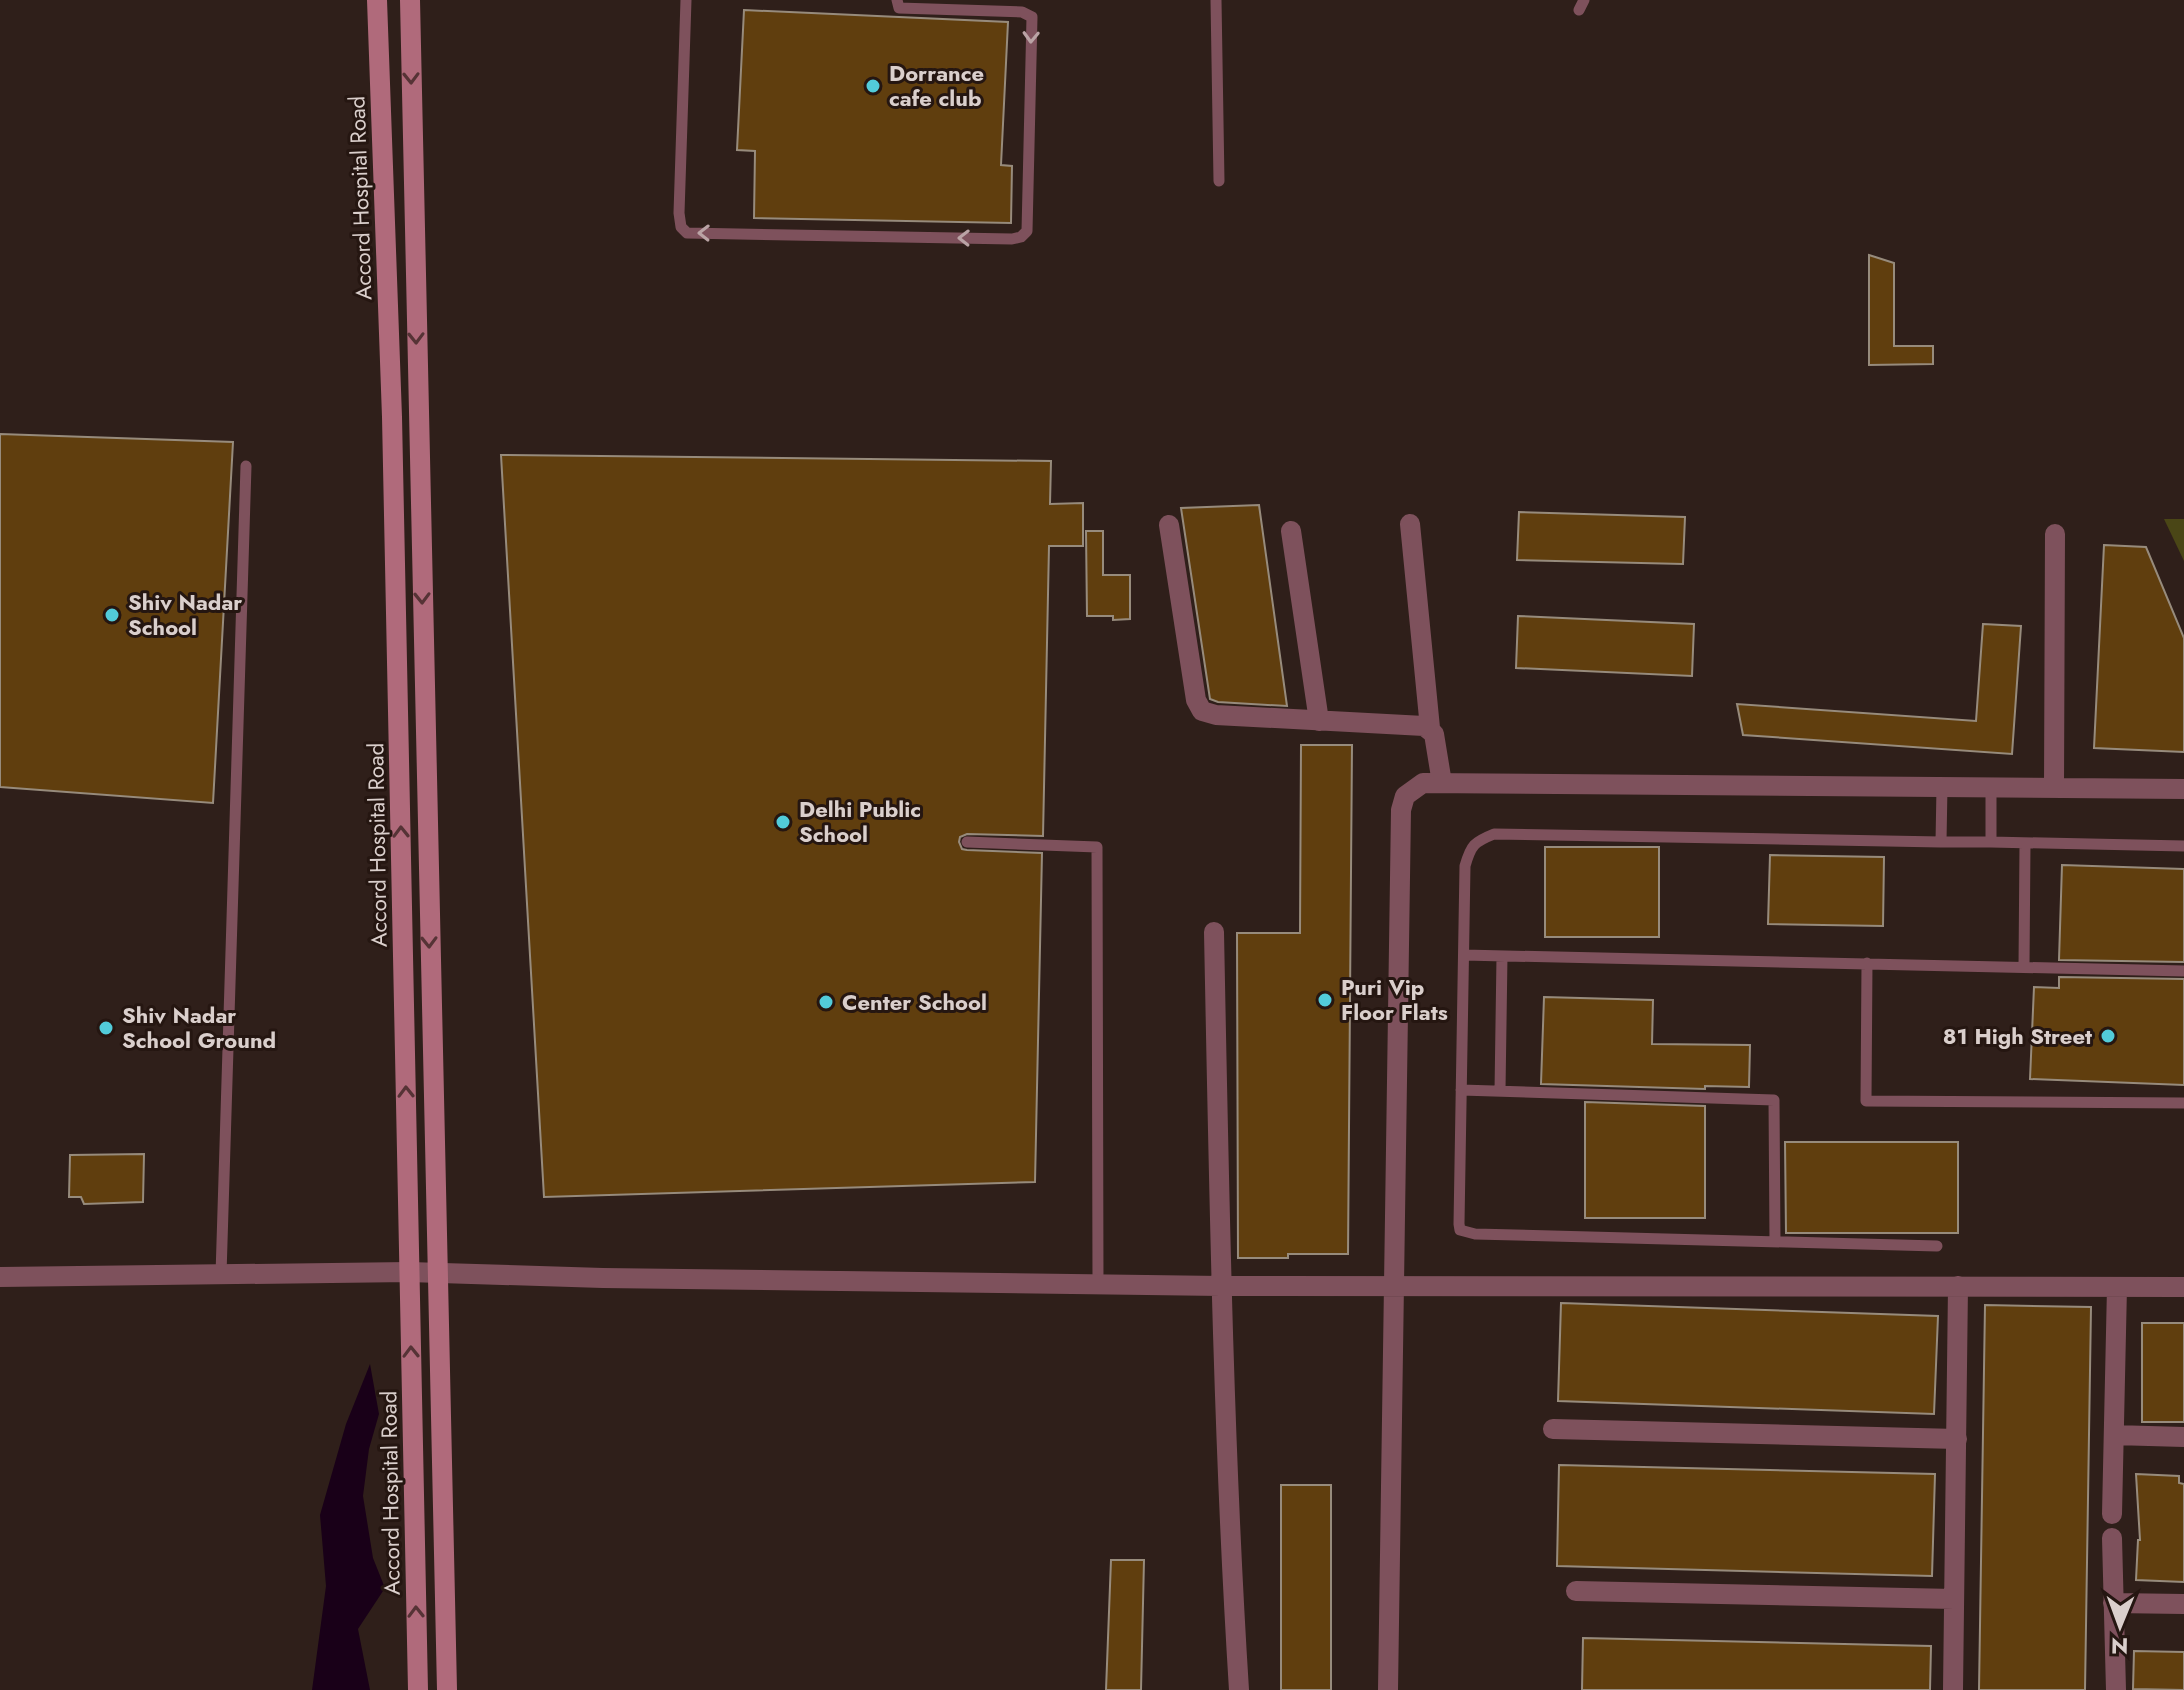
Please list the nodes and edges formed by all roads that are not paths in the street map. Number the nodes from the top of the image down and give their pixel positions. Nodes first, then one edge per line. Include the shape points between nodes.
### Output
1 (377, 0) edge
2 (410, 0) edge
3 (686, 0) edge
4 (897, 0) edge
5 (1216, 0) edge
6 (1219, 181) dead end
7 (246, 466) dead end
8 (1410, 524) dead end
9 (1169, 525) dead end
10 (1291, 531) dead end
11 (2055, 534) dead end
12 (1319, 721) junction
13 (1430, 728) junction
14 (1442, 783) junction
15 (1942, 787) junction
16 (2054, 787) junction
17 (1991, 788) junction
18 (2184, 789) edge
19 (967, 842) dead end
20 (1941, 842) junction
21 (1991, 842) junction
22 (2025, 843) junction
23 (2184, 846) edge
24 (1214, 932) dead end
25 (1464, 955) junction
26 (1502, 956) junction
27 (1867, 963) junction
28 (2024, 966) junction
29 (2184, 971) edge
30 (1461, 1090) junction
31 (1500, 1091) junction
32 (2184, 1103) edge
33 (1775, 1242) junction
34 (1937, 1246) dead end
35 (409, 1272) junction
36 (437, 1273) junction
37 (221, 1275) junction
38 (0, 1277) edge
39 (1098, 1284) junction
40 (1221, 1286) junction
41 (1395, 1286) junction
42 (1958, 1286) junction
43 (2117, 1287) junction
44 (2184, 1287) edge
45 (1553, 1429) dead end
46 (2114, 1435) junction
47 (2184, 1437) edge
48 (1957, 1439) junction
49 (2112, 1514) dead end
50 (2112, 1538) dead end
51 (1576, 1591) dead end
52 (1954, 1599) junction
53 (2113, 1603) junction
54 (2184, 1604) edge
55 (418, 1690) edge
56 (447, 1690) edge
57 (1239, 1690) edge
58 (1388, 1690) edge
59 (1953, 1690) edge
60 (2116, 1690) edge

35 -> 1 street, Accord Hospital Road via 392,417
2 -> 36 street
4 -> 3 lane via 899,8 1022,12 1032,17 1027,231 1021,237 687,233 679,213
5 - 6 lane
7 - 37 lane
8 - 13 street
9 - 12 street via 1202,711
10 - 12 street
11 - 16 street
12 - 13 street
13 - 14 street
14 - 15 street
14 - 41 street via 1413,788 1401,810
15 - 17 street
15 - 20 lane
16 - 17 street
16 - 18 street
17 - 21 lane
19 - 39 lane via 1097,847
20 - 21 lane
20 - 25 lane via 1494,834 1476,841 1465,866
21 - 22 lane
22 - 23 lane
22 - 28 lane
24 - 40 street
25 - 26 lane
25 - 30 lane
26 - 27 lane
26 - 31 lane
27 - 28 lane
27 - 32 lane via 1866,1101
28 - 29 lane
30 - 31 lane
30 - 33 lane via 1459,1224 1466,1233
31 - 33 lane via 1774,1100
33 - 34 lane
35 - 36 street
35 - 37 street
55 -> 35 street, Accord Hospital Road
36 - 39 street
36 - 56 street
37 - 38 street
39 - 40 street
40 - 41 street
40 - 57 street
41 - 42 street
41 - 58 street
42 - 43 street
42 - 48 street
43 - 44 street
43 - 46 street
45 - 48 street
46 - 47 street
46 - 49 street
48 - 52 street
50 - 53 street
51 - 52 street
52 - 59 street
53 - 54 street
53 - 60 street

